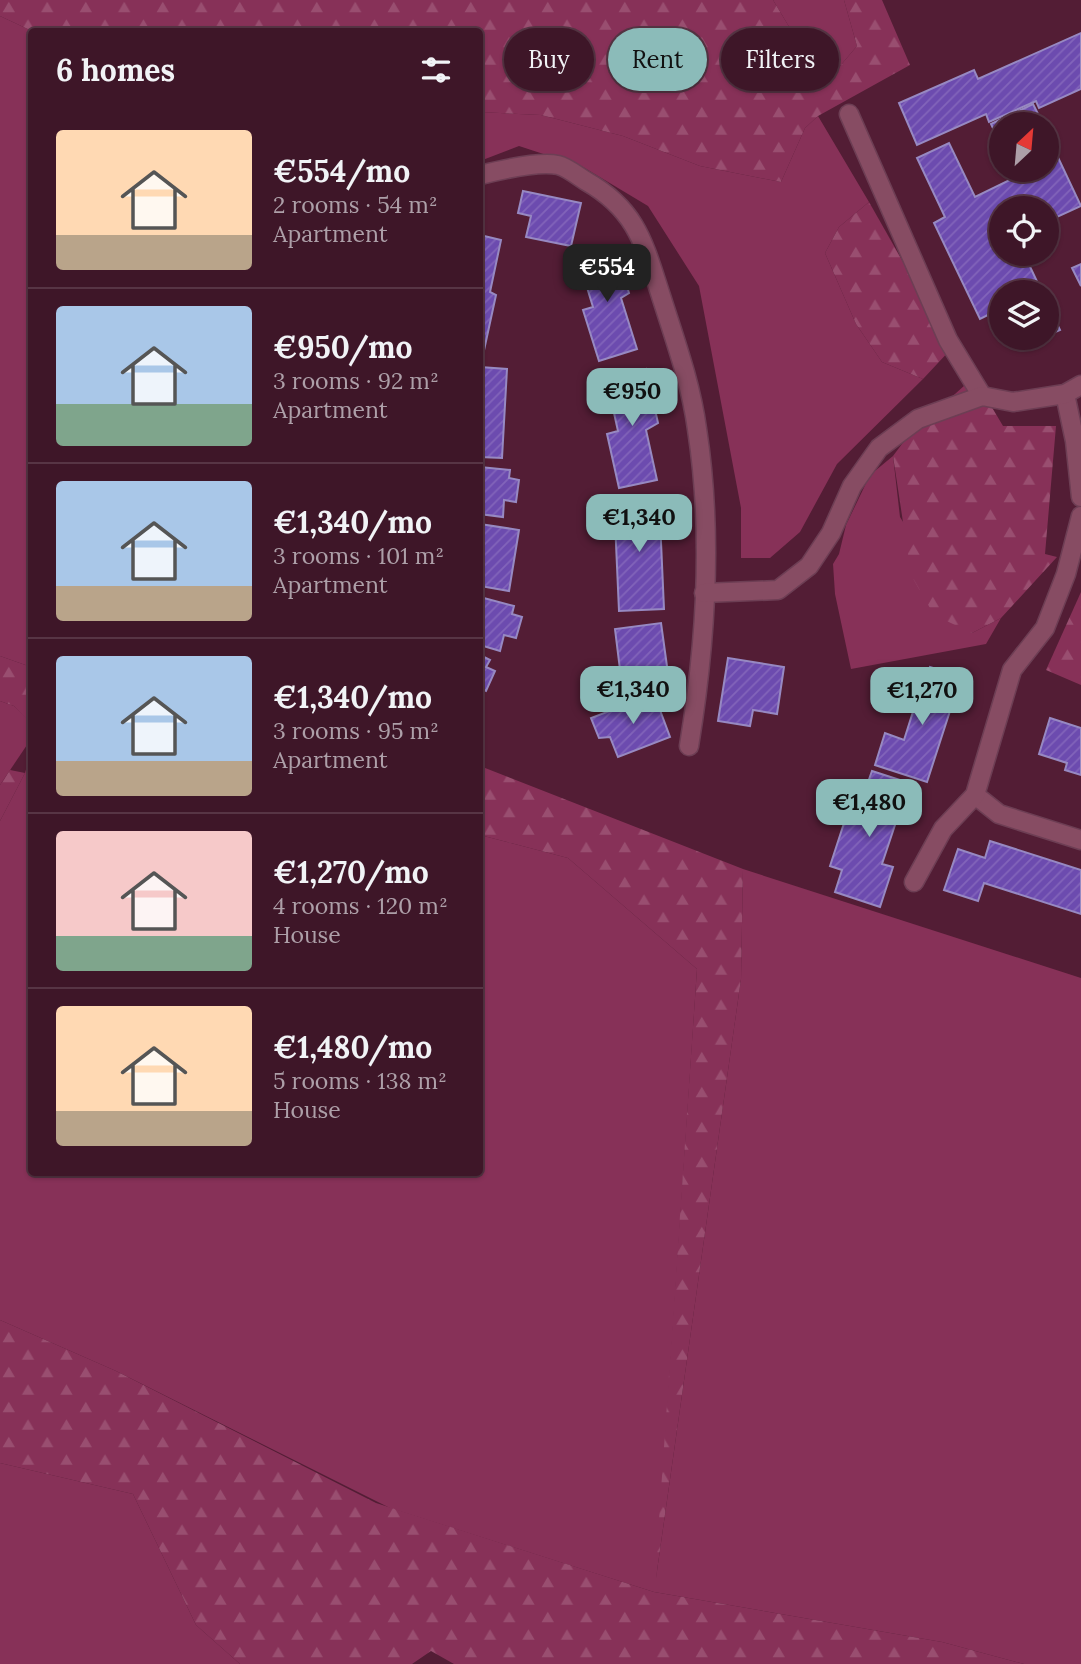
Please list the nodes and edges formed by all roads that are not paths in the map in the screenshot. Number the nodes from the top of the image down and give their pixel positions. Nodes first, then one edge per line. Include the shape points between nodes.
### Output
1 (849, 114) dead end
2 (483, 174) edge
3 (1073, 389) edge
4 (982, 396) junction
5 (1081, 497) edge
6 (1081, 516) edge
7 (704, 593) junction
8 (690, 746) dead end
9 (975, 795) junction
10 (1081, 840) edge
11 (914, 882) dead end

1 - 4 street via 948,340
2 - 7 street via 558,165 608,194 638,228 680,353 697,429 705,512
3 - 4 street via 1013,402
3 - 5 street
4 - 7 street via 918,419 879,448 852,486 831,533 809,566 778,590
6 - 9 street via 1066,575 1045,628 1012,670
7 - 8 street via 701,672
9 - 10 street via 999,814
9 - 11 street via 943,829

